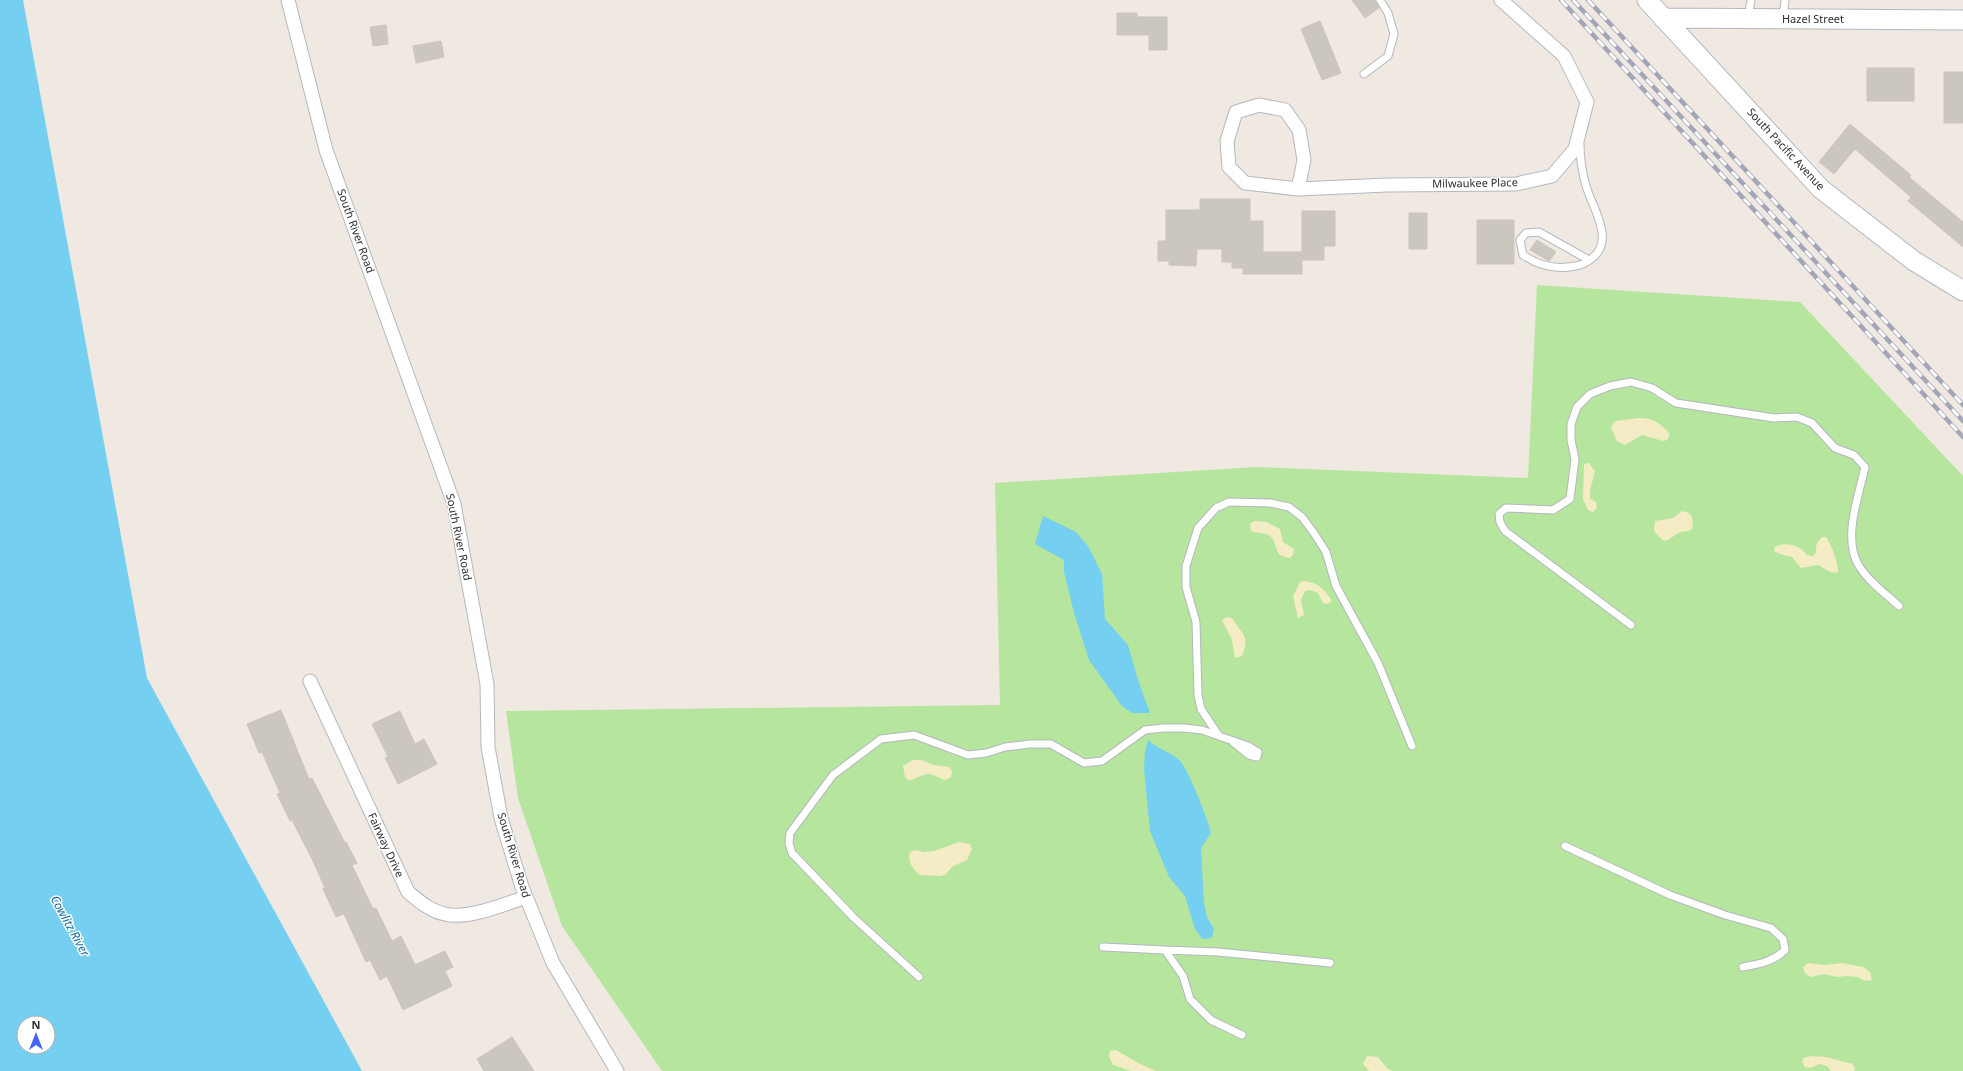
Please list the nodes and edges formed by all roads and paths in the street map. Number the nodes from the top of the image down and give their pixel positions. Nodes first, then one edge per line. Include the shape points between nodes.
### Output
1 (288, 0) edge
2 (1380, 0) edge
3 (1501, 0) edge
4 (1647, 0) edge
5 (1751, 0) edge
6 (1785, 0) edge
7 (1663, 18) junction
8 (1748, 18) junction
9 (1783, 19) junction
10 (1963, 20) edge
11 (1364, 74) dead end
12 (1579, 134) junction
13 (1298, 189) junction
14 (1589, 260) junction
15 (1963, 291) edge
16 (1898, 606) dead end
17 (1631, 625) dead end
18 (310, 681) dead end
19 (1219, 736) junction
20 (1233, 742) dead end
21 (1412, 746) dead end
22 (1565, 846) dead end
23 (526, 897) junction
24 (1103, 947) dead end
25 (1165, 950) junction
26 (1330, 963) dead end
27 (1743, 967) dead end
28 (919, 977) dead end
29 (1242, 1035) dead end
30 (617, 1071) edge

1 - 23 street, South River Road via 326,150 454,504 487,684 488,747 494,782 501,818
2 - 11 lane via 1388,13 1394,34 1388,56
3 - 12 street, Milwaukee Place via 1564,56 1587,102
4 - 7 street, South Pacific Avenue
5 - 8 lane
6 - 9 lane
7 - 8 street, Hazel Street
7 - 15 street, South Pacific Avenue via 1821,189 1914,260
8 - 9 street, Hazel Street
9 - 10 street, Hazel Street
12 - 13 street, Milwaukee Place via 1575,149 1552,176 1516,184
12 - 14 lane via 1586,186 1601,223 1603,243 1596,255
13 - 13 street via 1246,183 1229,166 1227,141 1236,112 1259,105 1285,110 1299,130 1304,160
14 - 14 lane via 1582,265 1560,269 1535,263 1523,255 1520,240 1526,233 1539,232
16 - 17 lane via 1859,566 1852,544 1853,513 1866,467 1854,455 1835,448 1812,423 1797,417 1774,418 1676,403 1652,388 1631,382 1610,386 1590,394 1577,407 1571,424 1575,459 1570,499 1553,510 1506,508 1499,514 1505,531
18 - 23 street, Fairway Drive via 408,892 424,905 445,915 476,913
19 - 20 lane
19 - 21 lane via 1201,709 1198,695 1196,622 1186,587 1186,566 1198,528 1216,508 1229,502 1270,503 1289,507 1302,517 1326,552 1336,586 1378,663
19 - 28 lane via 1202,730 1184,728 1145,730 1102,761 1084,763 1051,744 1005,747 986,753 968,754 914,735 897,736 881,739 833,775 790,833 792,853 854,918
22 - 27 lane via 1670,895 1771,928 1783,939 1785,950 1779,957
23 - 30 street, South River Road via 553,963
24 - 25 lane
25 - 26 lane via 1218,952
25 - 29 lane via 1183,976 1190,999 1211,1020

